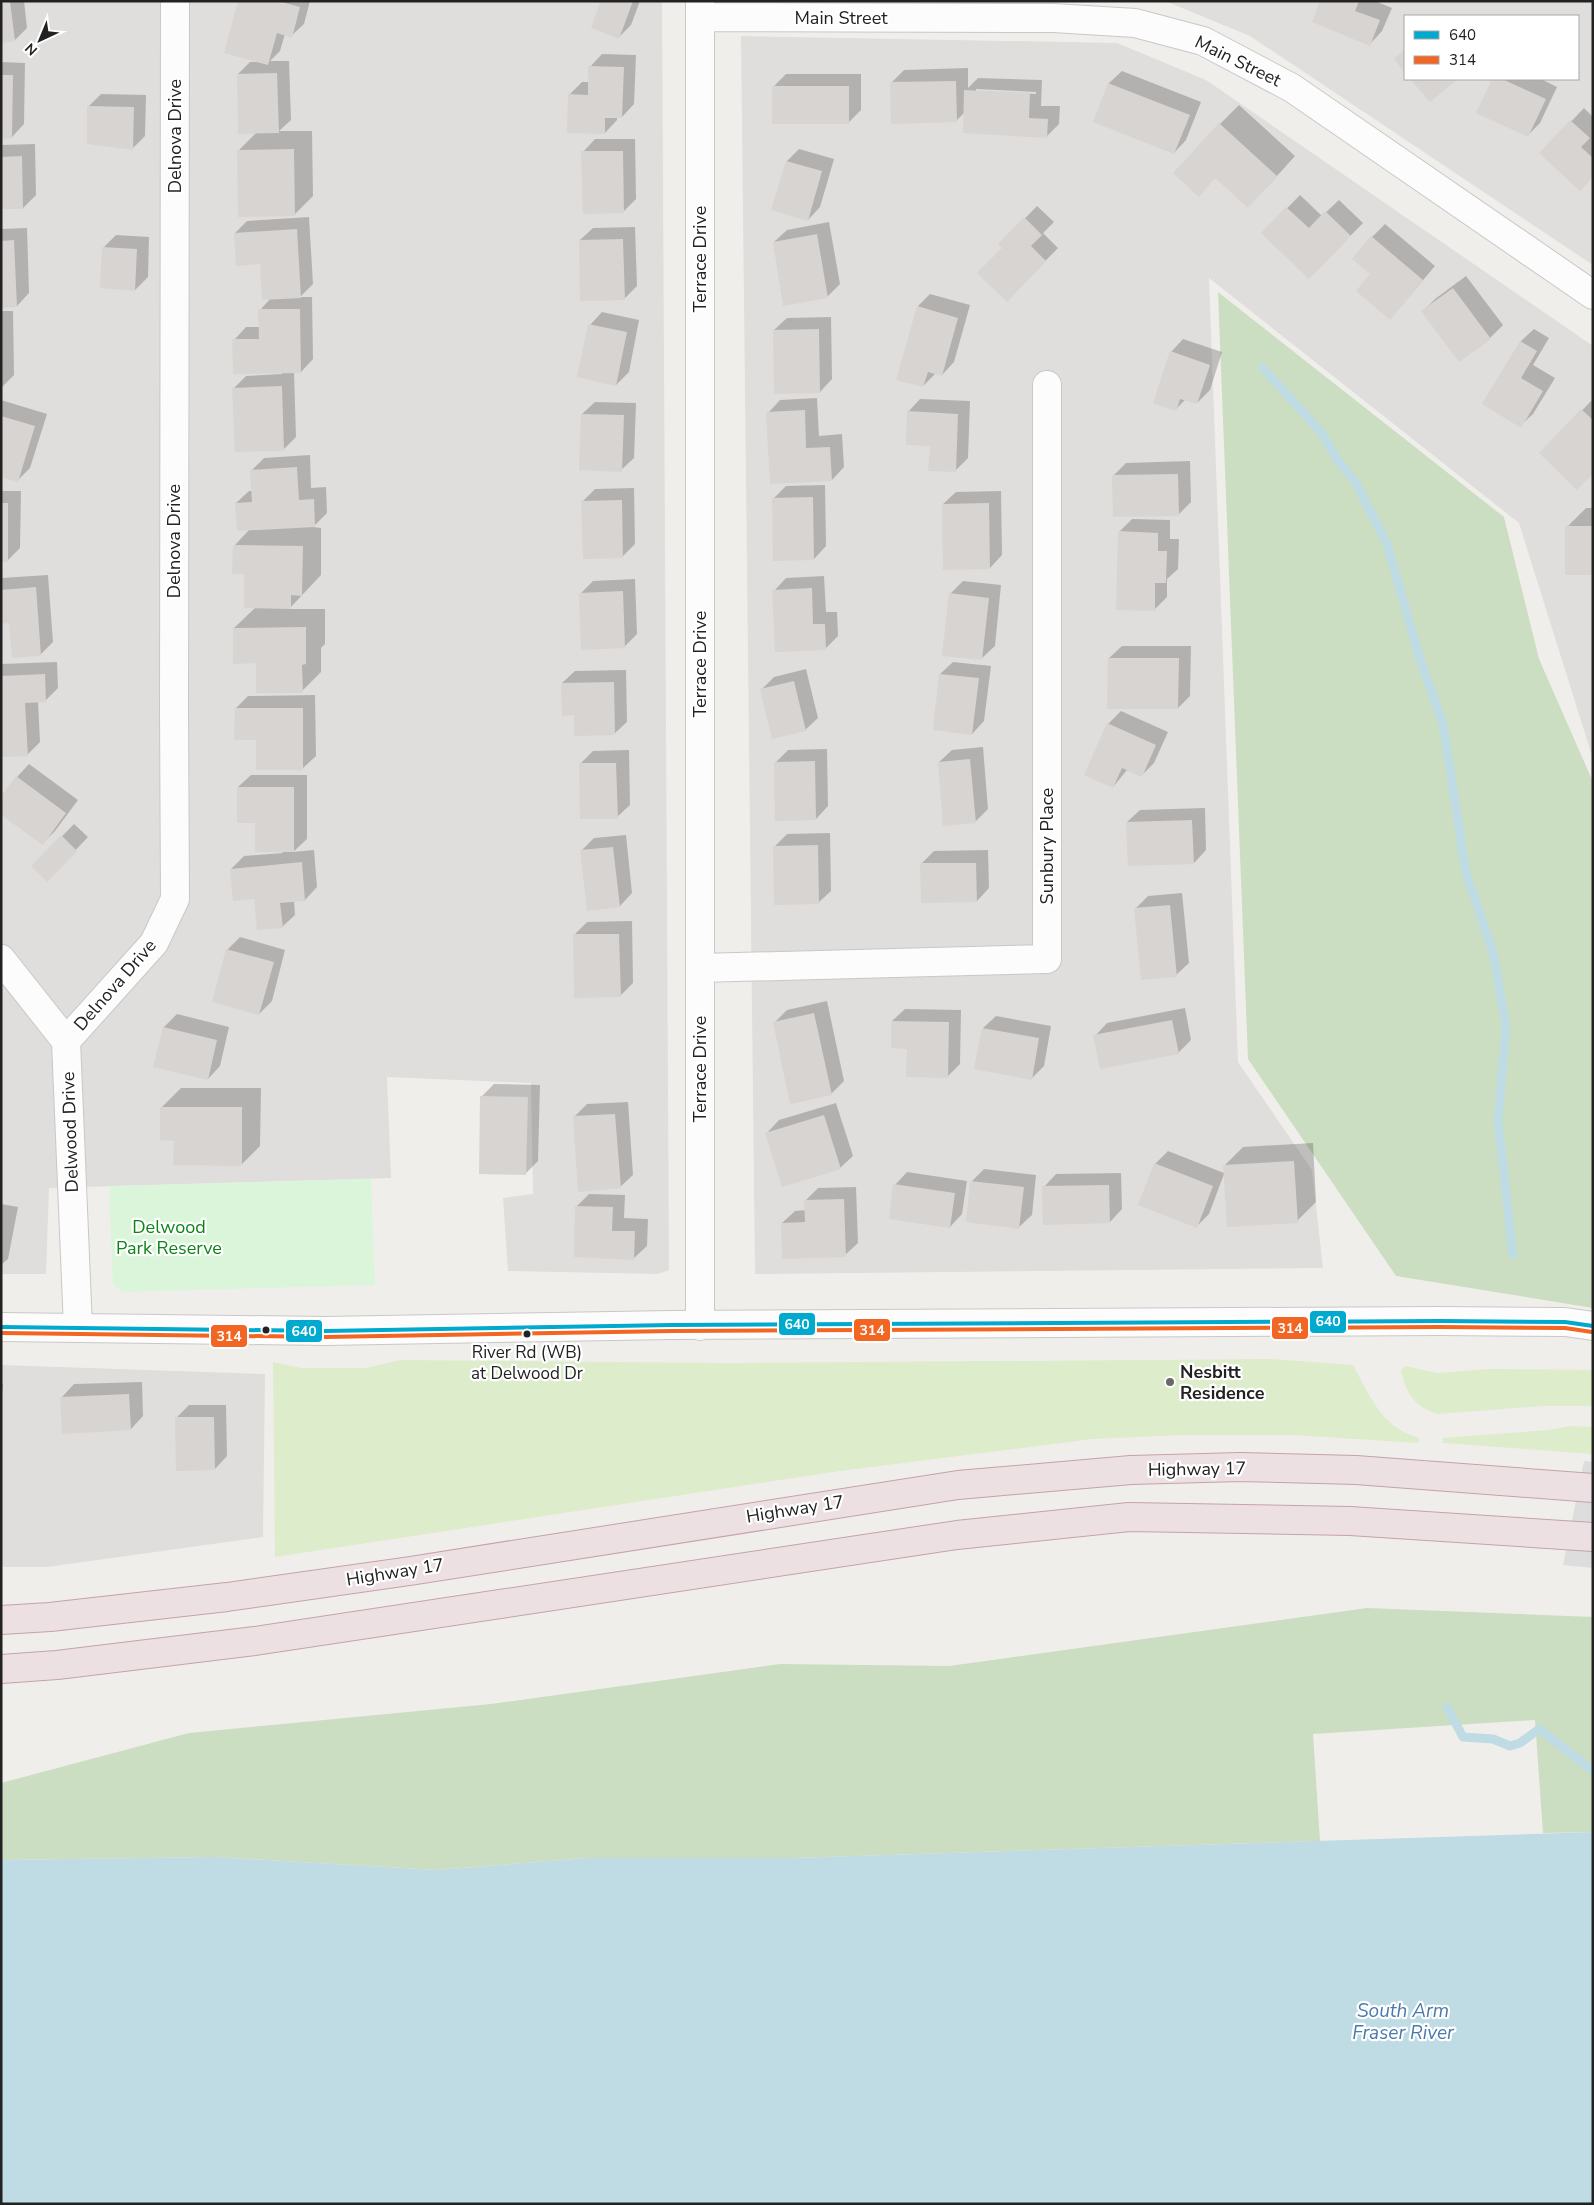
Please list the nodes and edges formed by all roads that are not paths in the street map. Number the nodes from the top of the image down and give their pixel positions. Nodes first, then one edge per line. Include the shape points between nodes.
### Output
1 (175, 1) edge
2 (700, 9) edge
3 (1054, 10) edge
4 (1593, 295) edge
5 (1047, 385) dead end
6 (1, 959) edge
7 (700, 968) junction
8 (66, 1041) junction
9 (700, 1326) junction
10 (1593, 1326) edge
11 (1, 1327) edge
12 (78, 1328) junction
13 (1586, 1488) edge
14 (1581, 1536) edge
15 (1, 1620) edge
16 (1, 1669) edge

1 - 8 street, Delnova Drive via 175,899 154,943
2 - 3 street, Main Street
2 - 7 street, Terrace Drive
3 - 4 street, Main Street via 1135,24 1203,41 1292,88
5 - 7 street, Sunbury Place via 1047,959
6 - 8 street
7 - 9 street, Terrace Drive
8 - 12 street, Delwood Drive
9 - 10 street via 1422,1321 1565,1322
9 - 12 street via 325,1331
11 - 12 street
13 - 15 highway, Highway 17 via 1356,1470 1131,1470 958,1485 227,1597
14 - 16 highway via 1350,1521 1129,1517 958,1535 255,1641

